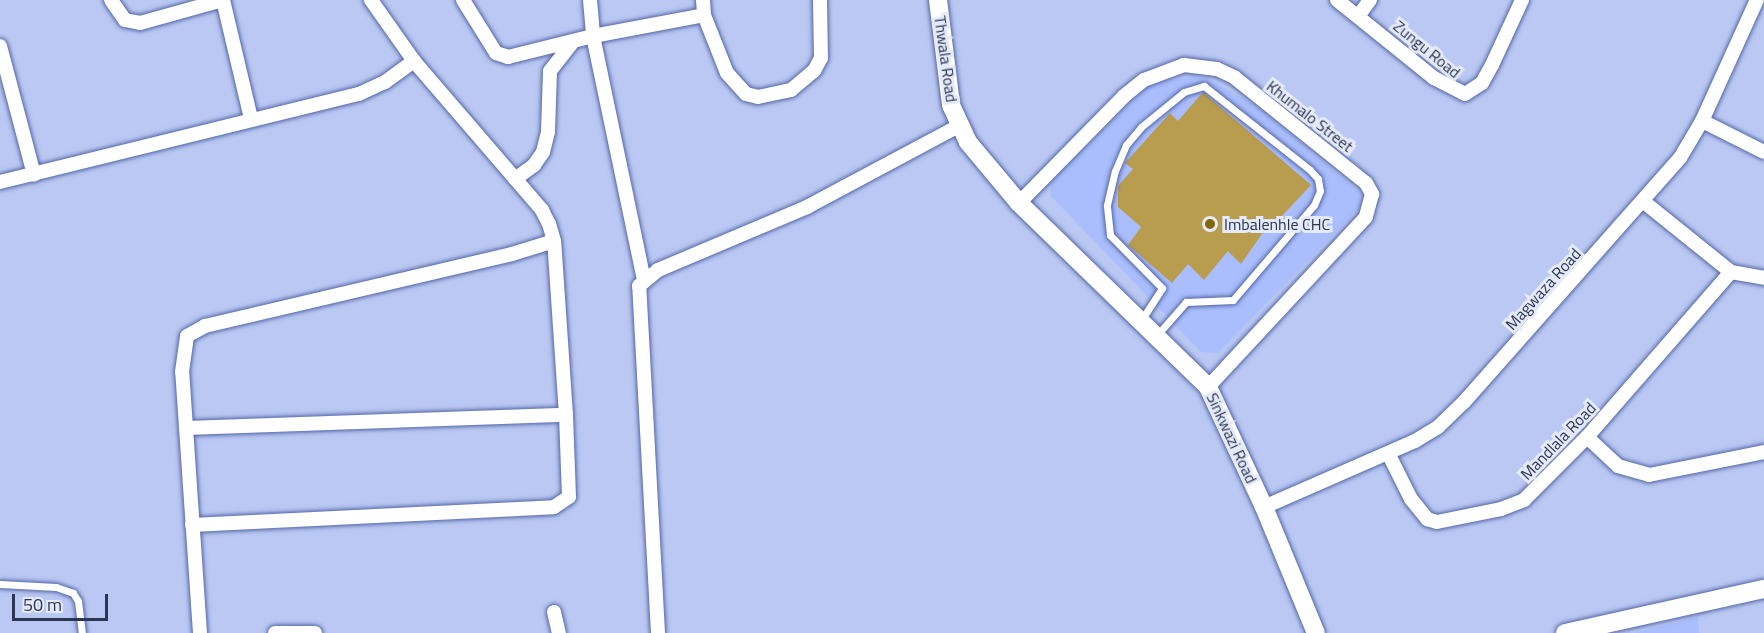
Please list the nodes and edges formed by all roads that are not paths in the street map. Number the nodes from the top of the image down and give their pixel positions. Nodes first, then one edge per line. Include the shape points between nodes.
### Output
1 (111, 0) edge
2 (223, 0) edge
3 (371, 0) edge
4 (463, 0) edge
5 (591, 0) edge
6 (703, 0) edge
7 (820, 0) edge
8 (938, 0) edge
9 (1338, 0) edge
10 (1370, 0) edge
11 (1522, 0) edge
12 (1757, 0) edge
13 (704, 15) junction
14 (1359, 15) junction
15 (593, 36) junction
16 (573, 42) junction
17 (0, 46) edge
18 (414, 61) junction
19 (251, 118) junction
20 (1702, 120) junction
21 (959, 126) junction
22 (1764, 152) edge
23 (34, 175) junction
24 (515, 179) junction
25 (0, 182) edge
26 (1644, 202) junction
27 (1019, 203) junction
28 (554, 241) junction
29 (1731, 272) junction
30 (1764, 278) edge
31 (644, 280) junction
32 (1142, 319) junction
33 (1157, 335) junction
34 (1208, 387) junction
35 (566, 415) junction
36 (186, 428) junction
37 (1587, 437) junction
38 (1764, 452) edge
39 (1389, 454) junction
40 (1264, 507) junction
41 (192, 525) junction
42 (0, 584) edge
43 (1764, 589) edge
44 (554, 612) dead end
45 (82, 633) edge
46 (200, 633) edge
47 (275, 633) edge
48 (315, 633) edge
49 (559, 633) edge
50 (658, 633) edge
51 (1316, 633) edge
52 (1565, 633) edge

1 - 2 street via 125,20 140,23
2 - 19 street
3 - 18 street
4 - 16 street via 502,56 516,57
5 - 15 street
6 - 13 street
7 - 13 street via 821,58 814,71 791,90 773,96 746,94 727,73
8 - 21 street, Thwala Road via 946,78
9 - 14 street, Zungu Road
10 - 14 street
11 - 14 street, Zungu Road via 1482,83 1465,94 1434,78
12 - 20 street, Magwaza Road
13 - 15 street
15 - 16 street
15 - 31 street
16 - 24 street via 550,70 548,132 543,152 534,165
17 - 23 street
18 - 19 street via 385,82 358,94
18 - 24 street
19 - 23 street
20 - 22 street
20 - 26 street, Magwaza Road via 1680,158
21 - 27 street, Thwala Road
21 - 31 street via 807,207 658,270
23 - 25 street
24 - 28 street via 542,210
26 - 29 street
26 - 39 street, Magwaza Road via 1464,402 1438,427
27 - 32 street, Sinkwazi Road
27 - 34 street, Khumalo Street via 1124,96 1144,80 1184,65 1217,69 1234,77 1366,183 1372,194 1366,218
28 - 35 street
28 - 36 street via 512,255 194,331 184,344
29 - 30 street
29 - 37 street, Mandlala Road
31 - 50 street via 637,294
32 - 33 street, Sinkwazi Road
32 - 33 lane via 1162,288 1110,235 1107,205 1115,171 1126,145 1141,127 1184,93 1204,86 1310,170 1318,179 1320,191 1314,206 1233,300 1186,302
33 - 34 street, Sinkwazi Road
34 - 40 street, Sinkwazi Road
35 - 36 street
35 - 41 street via 569,497 554,507
36 - 41 street
37 - 38 street via 1618,466 1649,475
37 - 39 street, Mandlala Road via 1524,500 1501,509 1437,522 1427,519 1411,500
39 - 40 street, Magwaza Road
40 - 51 street, Sinkwazi Road
41 - 46 street
42 - 45 lane via 56,587 73,593 78,601
43 - 52 street
44 - 49 street
47 - 48 street

